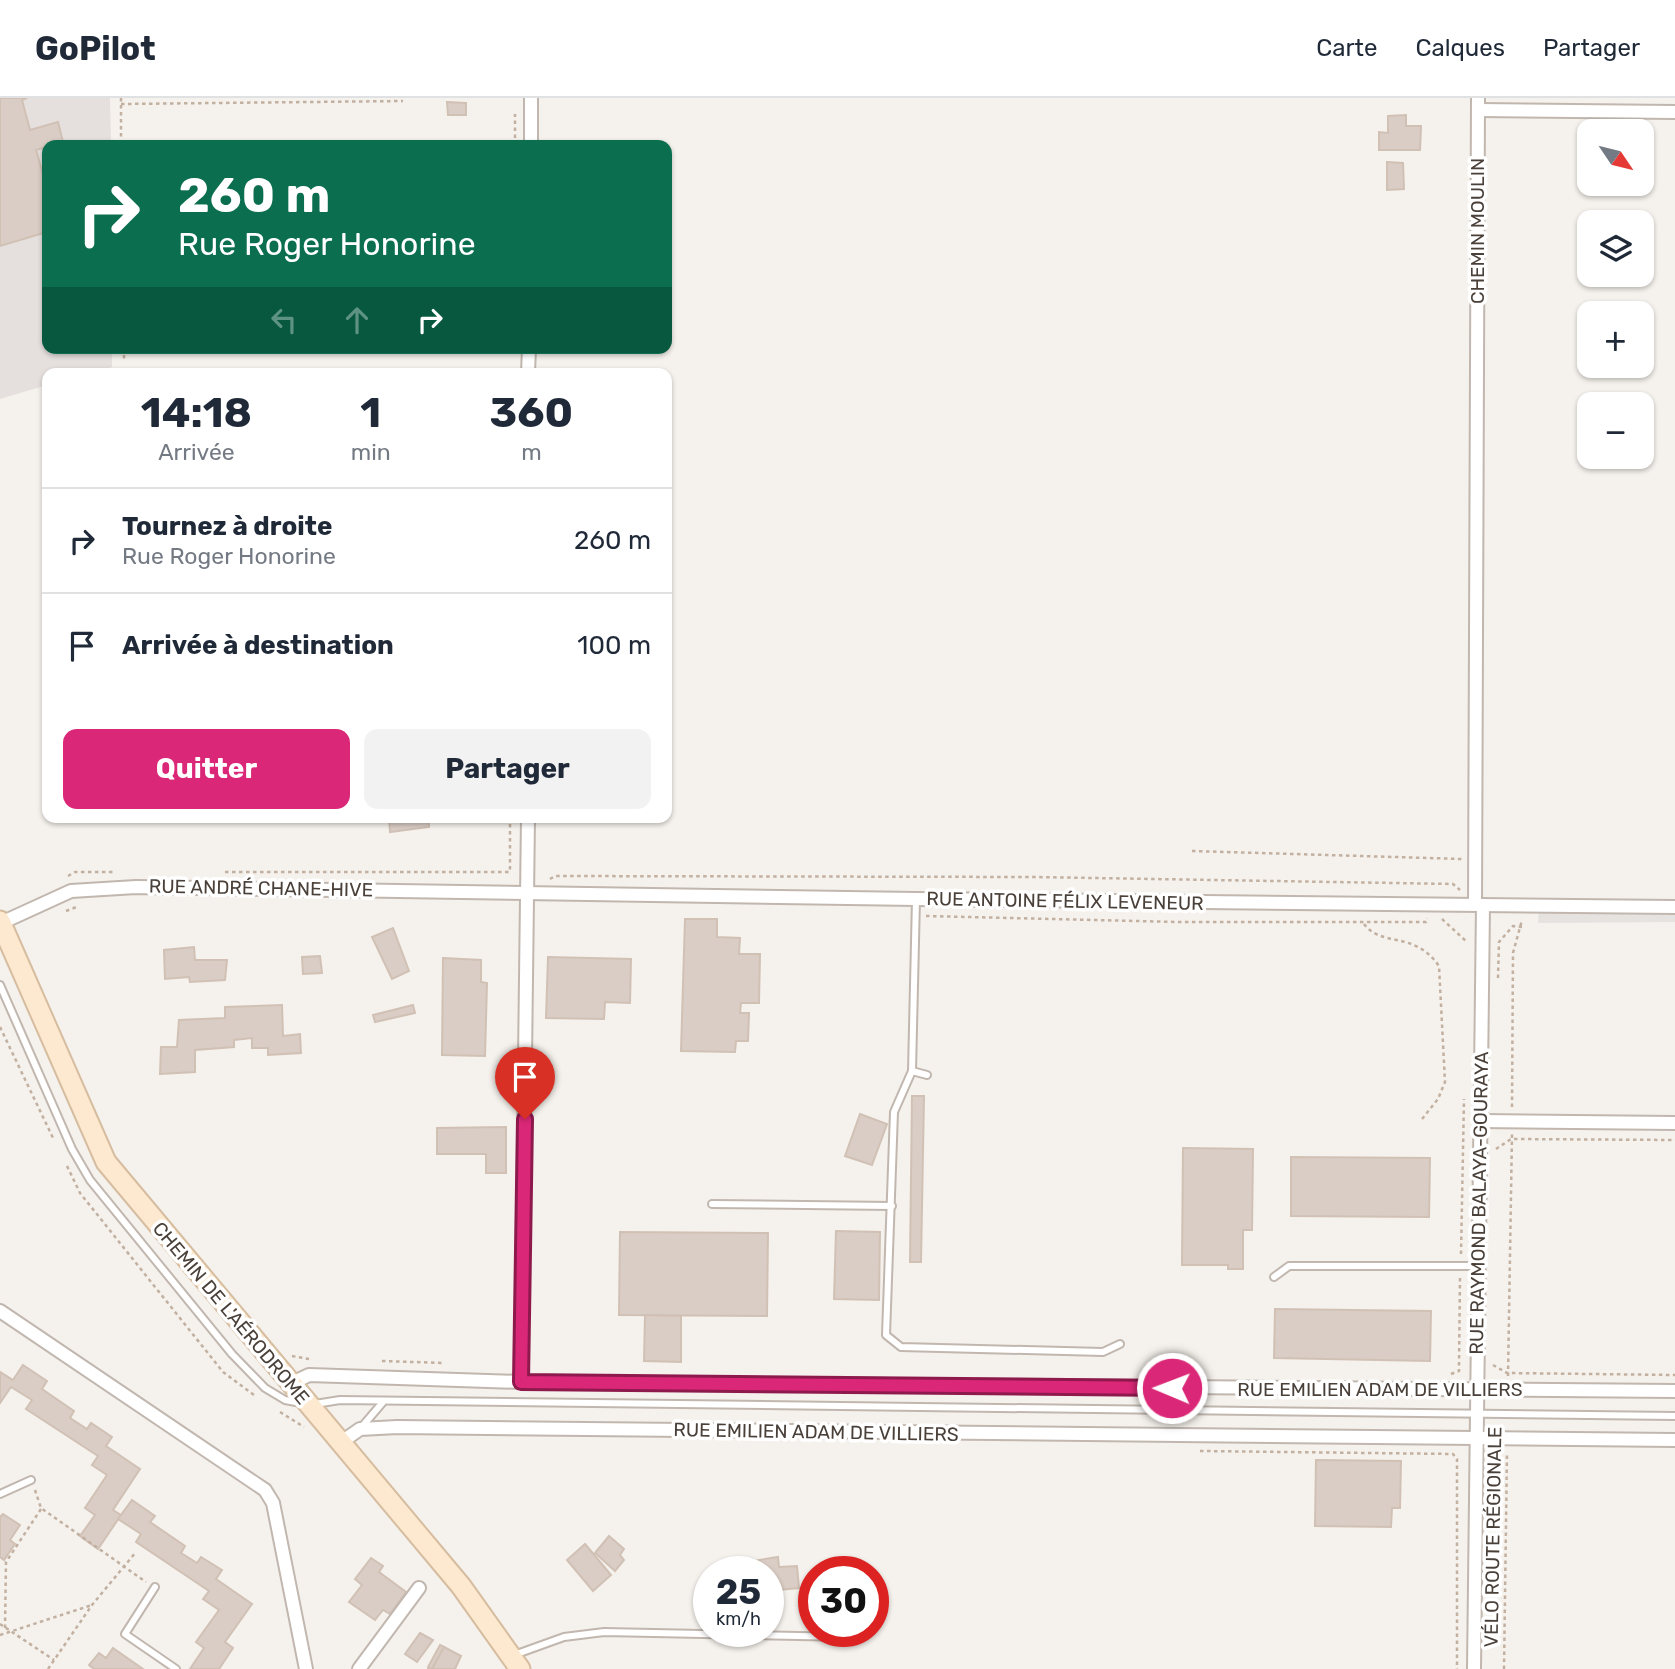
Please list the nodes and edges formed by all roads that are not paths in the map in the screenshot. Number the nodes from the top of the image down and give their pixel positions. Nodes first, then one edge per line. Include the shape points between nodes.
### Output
1 (531, 98) edge
2 (1478, 104) edge
3 (1675, 113) edge
4 (531, 140) edge
5 (528, 823) edge
6 (1476, 859) joint
7 (529, 891) junction
8 (916, 899) junction
9 (1479, 905) junction
10 (1675, 907) edge
11 (0, 922) edge
12 (0, 985) edge
13 (912, 1071) junction
14 (928, 1075) dead end
15 (1481, 1121) junction
16 (1675, 1124) edge
17 (712, 1205) dead end
18 (892, 1206) junction
19 (1477, 1266) junction
20 (1274, 1278) dead end
21 (0, 1311) edge
22 (1121, 1344) dead end
23 (521, 1382) junction
24 (289, 1384) junction
25 (1476, 1391) junction
26 (1675, 1391) edge
27 (383, 1402) junction
28 (307, 1405) junction
29 (1476, 1414) junction
30 (1675, 1416) edge
31 (360, 1429) junction
32 (1477, 1439) junction
33 (1675, 1440) edge
34 (340, 1443) junction
35 (31, 1480) road end
36 (0, 1494) edge
37 (155, 1587) road end
38 (419, 1588) dead end
39 (798, 1635) edge
40 (516, 1662) edge
41 (176, 1669) edge
42 (306, 1669) edge
43 (359, 1669) edge
44 (1474, 1669) edge

1 - 4 street
2 - 3 street
2 - 6 street, CHEMIN MOULIN
5 - 7 street
6 - 9 street, RUE RAYMOND BALAYA-GOURAYA
7 - 8 street, RUE ANTOINE FÉLIX LEVENEUR
7 - 11 street, RUE ANDRÉ CHANE-HIVE via 90,888 71,891
7 - 23 street
8 - 9 street, RUE ANTOINE FÉLIX LEVENEUR
8 - 13 lane
9 - 10 street, RUE ANTOINE FÉLIX LEVENEUR
9 - 15 street, RUE RAYMOND BALAYA-GOURAYA
11 - 24 main road, CHEMIN DE L'AÉRODROME via 107,1162
12 - 28 lane via 90,1180 265,1388 285,1400
13 - 14 lane
13 - 18 lane via 894,1112
15 - 16 street
15 - 19 street, RUE RAYMOND BALAYA-GOURAYA
17 - 18 lane
18 - 22 lane via 886,1335 901,1347 1103,1352
19 - 20 lane via 1289,1266
19 - 25 street, RUE RAYMOND BALAYA-GOURAYA
21 - 42 street via 265,1490 273,1503
23 - 24 street, RUE EMILIEN ADAM DE VILLIERS via 309,1375
23 - 25 street, RUE EMILIEN ADAM DE VILLIERS
24 - 28 main road, CHEMIN DE L'AÉRODROME
25 - 26 street, RUE EMILIEN ADAM DE VILLIERS
25 - 29 street, RUE RAYMOND BALAYA-GOURAYA
27 - 28 lane via 340,1400
27 - 29 lane
27 - 31 lane
28 - 34 main road, CHEMIN DE L'AÉRODROME
29 - 30 lane
29 - 32 street, RUE RAYMOND BALAYA-GOURAYA
31 - 32 street, RUE EMILIEN ADAM DE VILLIERS
31 - 34 street
32 - 33 street, RUE EMILIEN ADAM DE VILLIERS
32 - 44 street, RUE RAYMOND BALAYA-GOURAYA
34 - 40 main road, CHEMIN DE L'AÉRODROME via 461,1586
35 - 36 lane
37 - 41 lane via 125,1634
38 - 43 street
39 - 40 lane via 604,1632 564,1637

